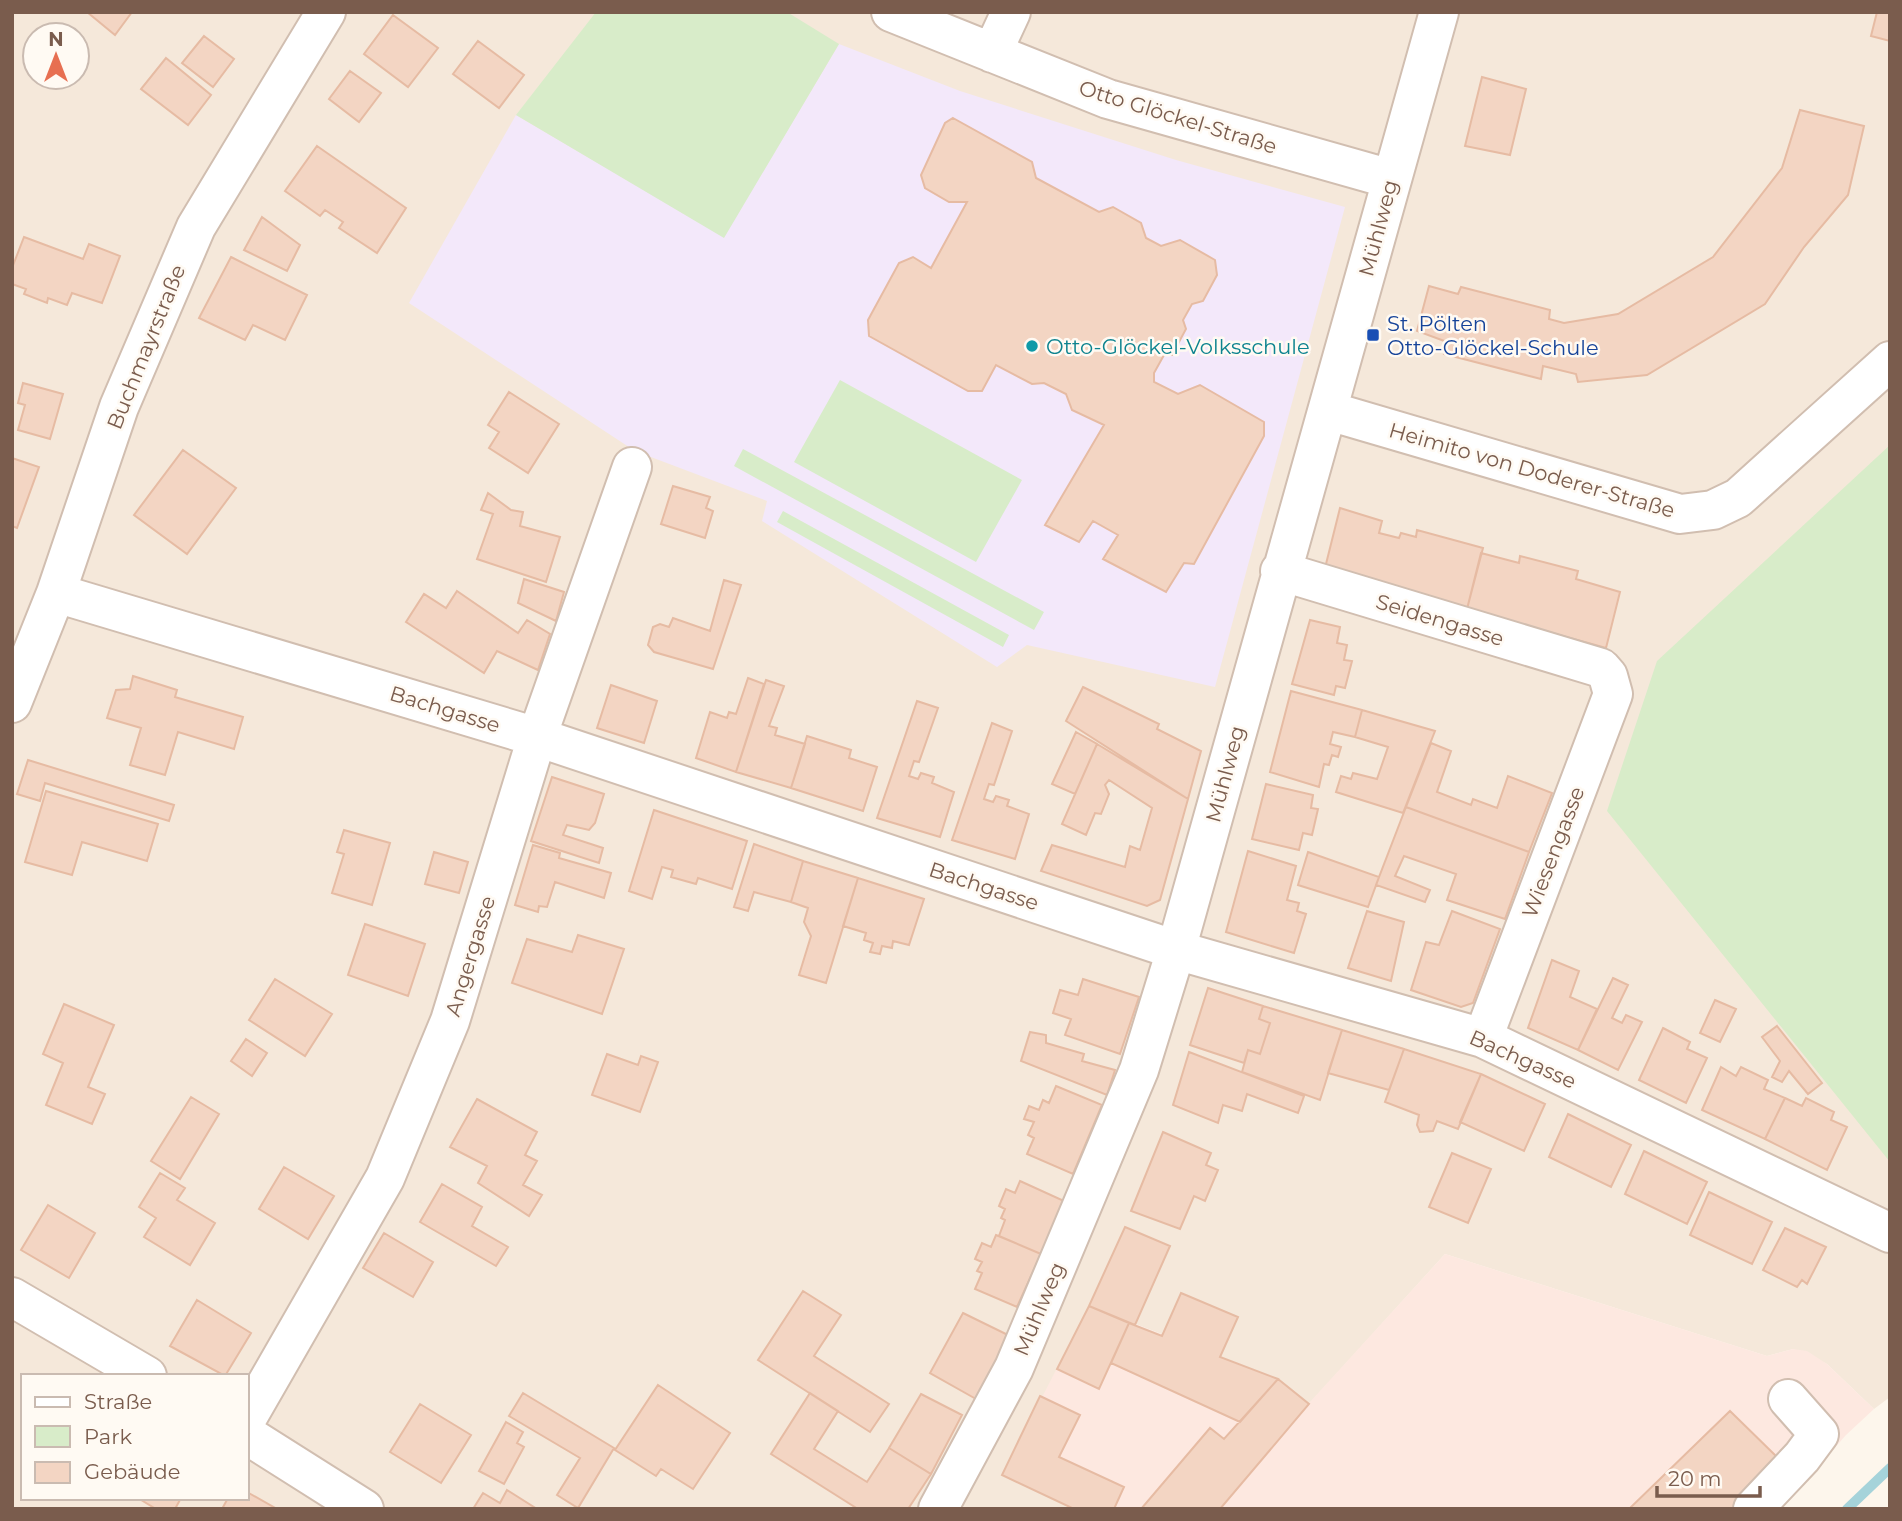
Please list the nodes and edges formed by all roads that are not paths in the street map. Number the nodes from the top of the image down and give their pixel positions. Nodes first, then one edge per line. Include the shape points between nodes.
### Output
1 (326, 12) edge
2 (891, 12) edge
3 (1011, 12) edge
4 (1439, 12) edge
5 (992, 53) junction
6 (1391, 179) junction
7 (1890, 361) edge
8 (1329, 411) junction
9 (632, 467) dead end
10 (1280, 571) junction
11 (56, 593) junction
12 (1601, 668) joint
13 (15, 685) edge
14 (537, 737) junction
15 (1176, 950) junction
16 (1483, 1038) junction
17 (1890, 1233) edge
18 (12, 1297) edge
19 (144, 1374) edge
20 (1788, 1399) dead end
21 (248, 1416) edge
22 (248, 1436) edge
23 (364, 1509) edge
24 (938, 1509) edge
25 (1753, 1509) edge

1 - 11 street, Buchmayrstraße via 196,227 119,407
2 - 5 street, Otto Glöckel-Straße
3 - 5 street
4 - 6 street, Mühlweg
5 - 6 street, Otto Glöckel-Straße via 1108,99
6 - 8 street, Mühlweg
7 - 8 street, Heimito von Doderer-Straße via 1738,498 1698,514 1680,514
8 - 10 street, Mühlweg
9 - 14 street, Angergasse
10 - 12 street, Seidengasse
10 - 15 street, Mühlweg
11 - 13 street, Buchmayrstraße
11 - 14 street, Bachgasse
12 - 16 street, Wiesengasse via 1613,694
14 - 15 street, Bachgasse
14 - 21 street, Angergasse via 450,1021 385,1178
15 - 16 street, Bachgasse
15 - 24 street, Mühlweg via 1139,1070 1014,1368
16 - 17 street, Bachgasse
18 - 19 street
20 - 25 street via 1819,1434
22 - 23 street

